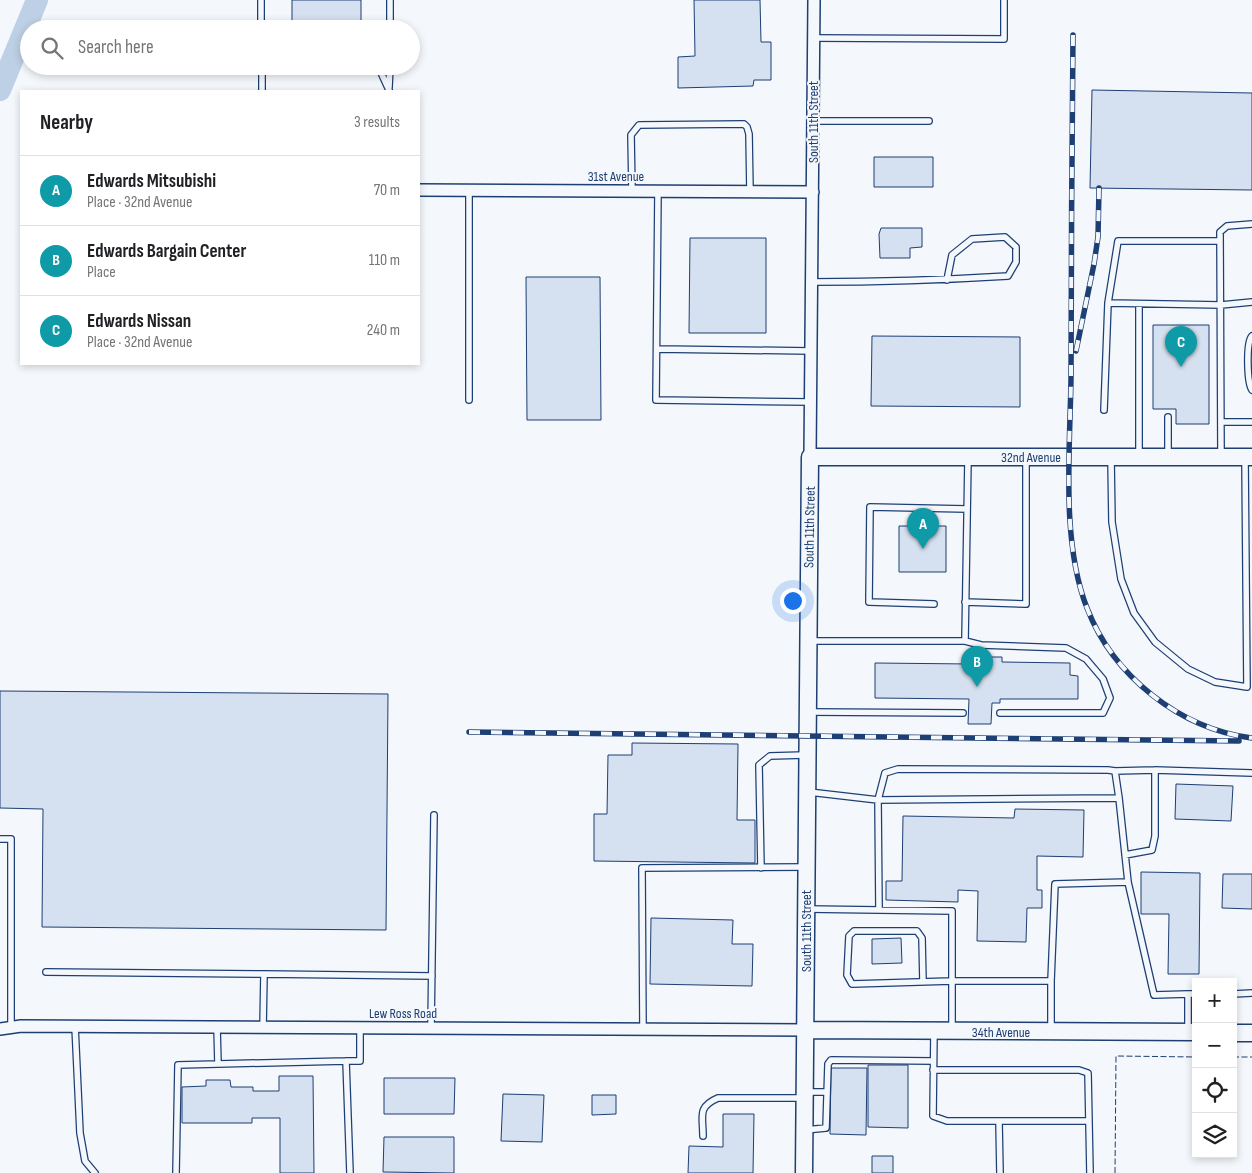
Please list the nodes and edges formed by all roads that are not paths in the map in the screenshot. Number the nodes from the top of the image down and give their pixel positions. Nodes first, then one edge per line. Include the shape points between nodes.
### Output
1 (261, 0) edge
2 (390, 0) edge
3 (814, 0) edge
4 (1004, 0) edge
5 (261, 20) edge
6 (390, 20) edge
7 (814, 38) junction
8 (263, 75) edge
9 (382, 75) edge
10 (390, 75) edge
11 (262, 90) edge
12 (390, 90) edge
13 (390, 90) edge
14 (813, 121) junction
15 (929, 121) dead end
16 (420, 190) edge
17 (469, 190) junction
18 (632, 191) junction
19 (658, 191) junction
20 (750, 192) junction
21 (813, 192) junction
22 (1252, 224) edge
23 (1220, 241) junction
24 (947, 280) junction
25 (812, 282) junction
26 (1252, 302) edge
27 (1108, 303) junction
28 (1139, 304) junction
29 (1221, 305) junction
30 (1252, 336) edge
31 (657, 349) junction
32 (811, 351) junction
33 (1252, 390) edge
34 (468, 400) dead end
35 (810, 402) junction
36 (1104, 410) dead end
37 (1168, 417) dead end
38 (1221, 422) junction
39 (1252, 422) edge
40 (810, 456) junction
41 (968, 456) junction
42 (1026, 456) junction
43 (1111, 457) junction
44 (1139, 457) junction
45 (1168, 457) junction
46 (1221, 457) junction
47 (1249, 457) edge
48 (967, 509) junction
49 (965, 602) junction
50 (934, 604) dead end
51 (808, 641) junction
52 (964, 641) junction
53 (808, 712) junction
54 (963, 713) dead end
55 (1000, 713) dead end
56 (807, 755) junction
57 (1155, 770) junction
58 (1116, 771) junction
59 (1252, 773) edge
60 (807, 792) junction
61 (1119, 798) junction
62 (878, 800) junction
63 (434, 815) dead end
64 (0, 839) edge
65 (1125, 855) junction
66 (807, 867) junction
67 (761, 868) junction
68 (1128, 882) junction
69 (806, 909) junction
70 (879, 910) junction
71 (46, 972) dead end
72 (264, 974) junction
73 (432, 976) junction
74 (923, 982) junction
75 (952, 982) junction
76 (1051, 982) junction
77 (1252, 993) edge
78 (1188, 994) junction
79 (1192, 994) edge
80 (1237, 994) edge
81 (75, 1026) junction
82 (217, 1027) junction
83 (6, 1028) edge
84 (263, 1028) junction
85 (360, 1028) junction
86 (431, 1028) junction
87 (643, 1030) junction
88 (806, 1030) junction
89 (934, 1032) junction
90 (952, 1032) junction
91 (1051, 1032) junction
92 (1192, 1032) edge
93 (1237, 1033) edge
94 (1252, 1033) edge
95 (346, 1061) junction
96 (933, 1061) junction
97 (218, 1064) junction
98 (933, 1070) junction
99 (827, 1092) junction
100 (805, 1095) junction
101 (1089, 1121) junction
102 (999, 1122) junction
103 (804, 1130) junction
104 (702, 1136) dead end
105 (95, 1173) edge
106 (176, 1173) edge
107 (350, 1173) edge
108 (804, 1173) edge
109 (1000, 1173) edge
110 (1090, 1173) edge

1 - 5 lane
2 - 6 lane
3 - 7 street, South 11th Street
4 - 7 lane via 1004,40
7 - 14 street, South 11th Street
8 - 11 lane
9 - 12 lane
10 - 13 lane
14 - 15 lane
14 - 21 street, South 11th Street
16 - 17 street, 31st Avenue
17 - 18 street, 31st Avenue
17 - 34 lane
18 - 19 street, 31st Avenue
18 - 20 lane via 631,135 639,125 744,124 749,134
19 - 20 street, 31st Avenue
19 - 31 lane
20 - 21 street, 31st Avenue
21 - 25 street, South 11th Street
22 - 23 lane via 1227,226 1220,232
23 - 27 lane via 1118,240
23 - 29 lane
24 - 24 lane via 1008,276 1016,262 1016,246 1005,237 972,239 952,255
24 - 25 lane
25 - 32 street, South 11th Street
26 - 29 lane
27 - 28 lane
27 - 36 lane
28 - 29 lane
28 - 44 lane
29 - 38 lane
30 - 33 lane via 1248,384
31 - 32 lane
31 - 35 lane via 656,400
32 - 35 street, South 11th Street
35 - 40 street, South 11th Street
37 - 45 lane
38 - 39 lane
38 - 46 lane
40 - 41 street, 32nd Avenue
40 - 51 street, South 11th Street
41 - 42 street, 32nd Avenue
41 - 48 lane
42 - 43 street, 32nd Avenue
42 - 49 lane via 1026,604
43 - 44 street, 32nd Avenue
43 - 47 lane via 1112,522 1122,578 1134,613 1155,642 1188,669 1215,682 1247,687
44 - 45 street, 32nd Avenue
45 - 46 street, 32nd Avenue
46 - 47 street, 32nd Avenue
48 - 49 lane
48 - 50 lane via 870,507 869,602
49 - 52 lane
51 - 52 lane
51 - 53 street, South 11th Street
52 - 55 lane via 982,645 1066,648 1086,659 1103,679 1110,698 1103,713
53 - 54 lane
53 - 56 street, South 11th Street
56 - 60 street, South 11th Street
56 - 67 lane via 770,756 759,765
57 - 58 lane
57 - 59 lane
57 - 65 lane via 1152,850
58 - 61 lane
58 - 62 lane via 898,769 885,773
60 - 62 lane
60 - 66 street, South 11th Street
61 - 62 lane
61 - 65 lane
62 - 70 lane
63 - 73 lane
64 - 83 lane via 11,839
65 - 68 lane
66 - 67 lane
66 - 69 street, South 11th Street
67 - 87 lane via 642,868
68 - 76 lane via 1055,884
68 - 78 lane via 1154,995
69 - 70 lane
69 - 88 street, South 11th Street
70 - 75 lane via 952,911
71 - 72 lane
72 - 73 lane
72 - 84 lane
73 - 86 lane
74 - 74 lane via 852,984 847,975 849,936 854,931 917,931 922,938
74 - 75 lane
75 - 76 lane
75 - 90 lane
76 - 91 lane
77 - 80 lane
78 - 79 lane
78 - 92 lane
81 - 82 street, Lew Ross Road
81 - 83 street, Lew Ross Road
81 - 105 lane via 80,1133 85,1160
82 - 84 street, Lew Ross Road
82 - 97 lane
84 - 85 street, Lew Ross Road
85 - 86 street, Lew Ross Road
85 - 95 lane via 360,1060
86 - 87 street, Lew Ross Road
87 - 88 street, Lew Ross Road
88 - 89 street, 34th Avenue
88 - 100 street, South 11th Street
89 - 90 street, 34th Avenue
89 - 96 lane
90 - 91 street, 34th Avenue
91 - 92 street, 34th Avenue
93 - 94 street
95 - 97 lane
95 - 107 lane
96 - 98 lane
96 - 99 lane via 831,1060
97 - 106 lane via 178,1065
98 - 101 lane via 1088,1072
98 - 102 lane via 933,1116 947,1121
99 - 100 lane
99 - 103 lane via 826,1128
100 - 103 street, South 11th Street
100 - 104 lane via 718,1098 703,1108
101 - 102 lane
101 - 110 lane
102 - 109 lane
103 - 108 street, South 11th Street

